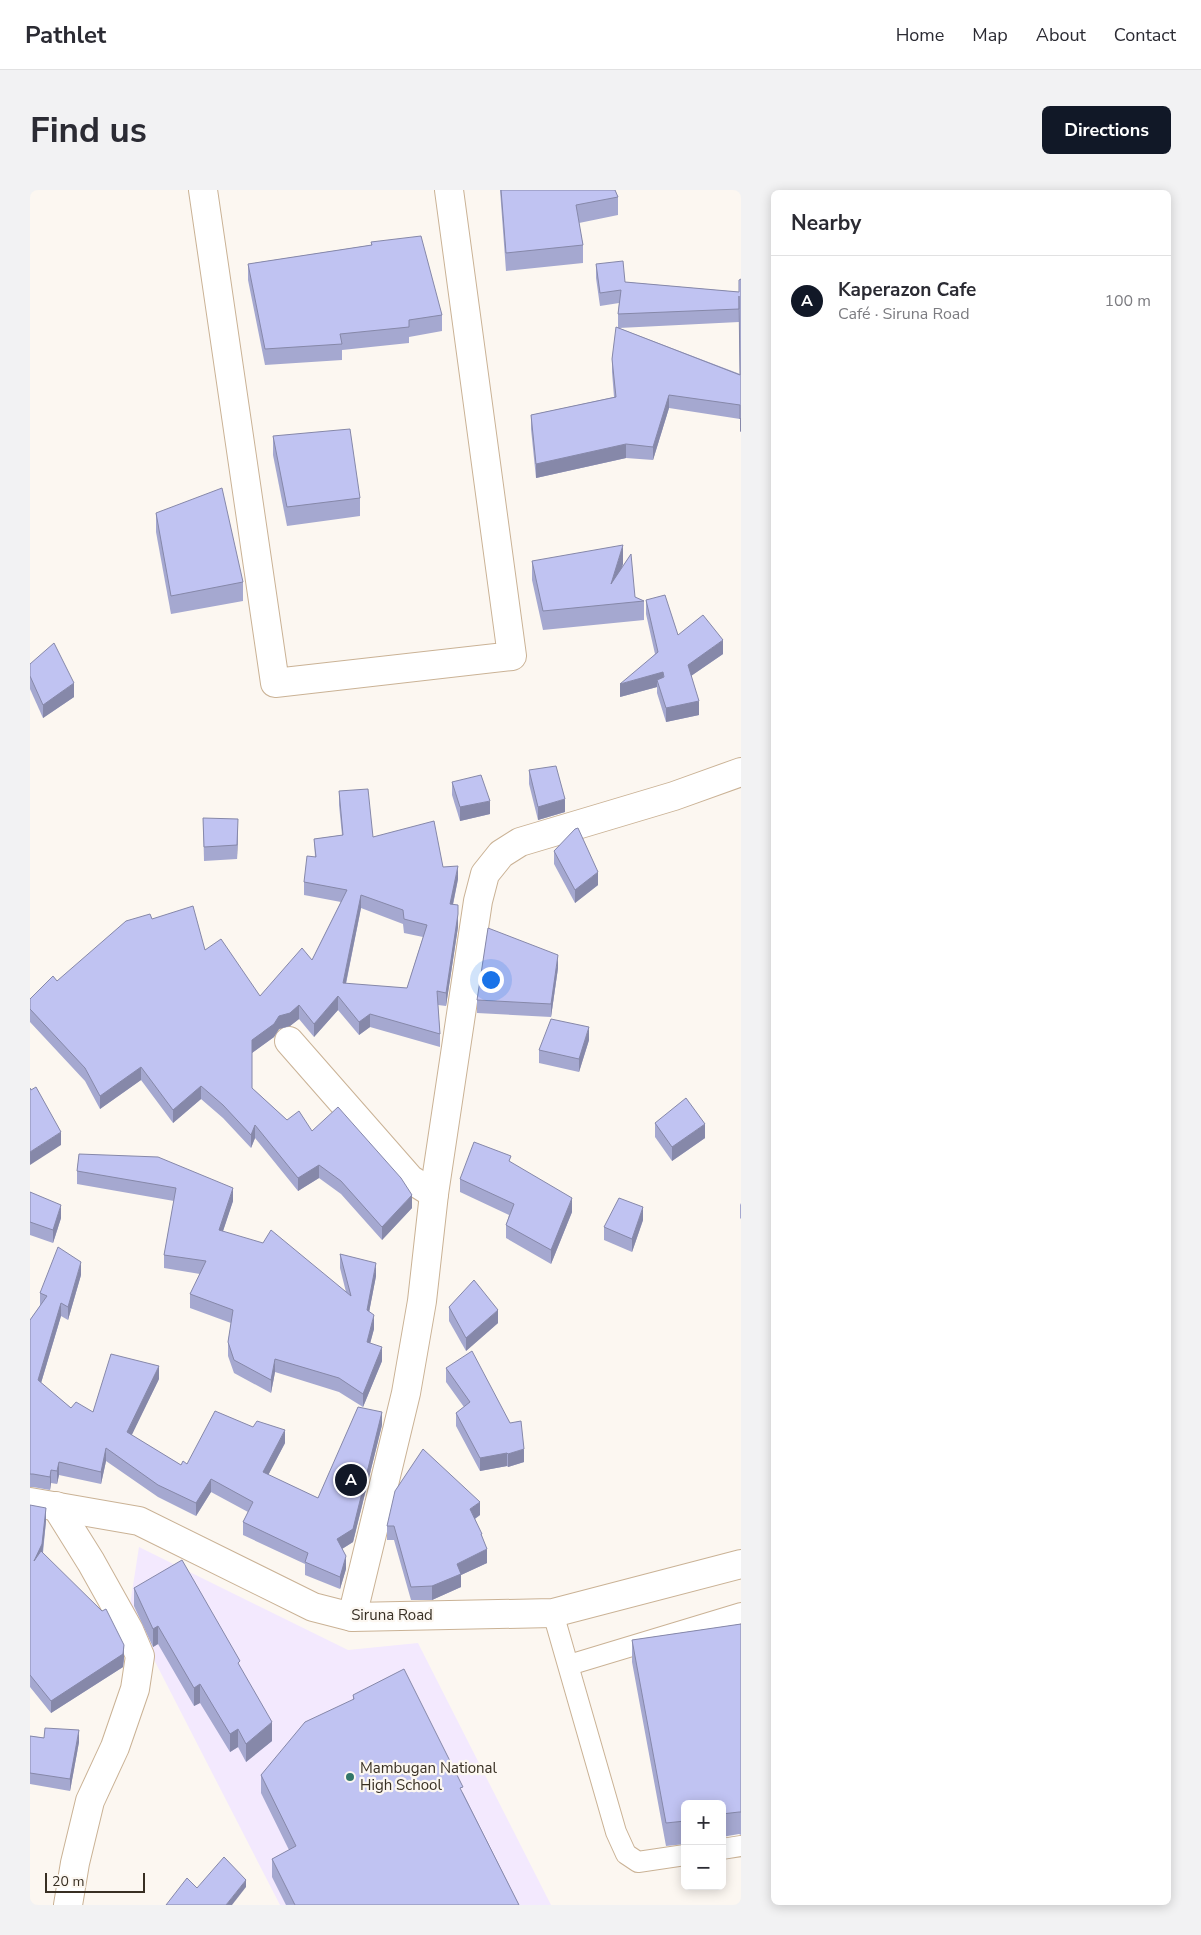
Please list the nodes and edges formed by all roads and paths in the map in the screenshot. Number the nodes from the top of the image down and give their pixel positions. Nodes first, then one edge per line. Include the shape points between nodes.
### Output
1 (203, 190) edge
2 (448, 190) edge
3 (741, 772) edge
4 (289, 1041) dead end
5 (434, 1194) junction
6 (43, 1504) edge
7 (741, 1564) edge
8 (554, 1613) junction
9 (741, 1613) edge
10 (352, 1617) junction
11 (569, 1665) junction
12 (741, 1846) edge
13 (726, 1848) edge
14 (681, 1856) edge
15 (68, 1905) edge

1 - 2 street via 275,683 512,656
3 - 5 street via 666,799 520,842 501,854 485,874 478,901
4 - 5 street via 410,1179
5 - 10 street via 422,1301 406,1393
6 - 10 street, Siruna Road via 139,1521 313,1607
6 - 15 street via 91,1562 140,1656 135,1689 115,1746 90,1802
7 - 8 street, Siruna Road
8 - 10 street, Siruna Road
8 - 11 lane
9 - 11 lane
11 - 14 lane via 616,1832 626,1854 638,1862
12 - 13 lane

